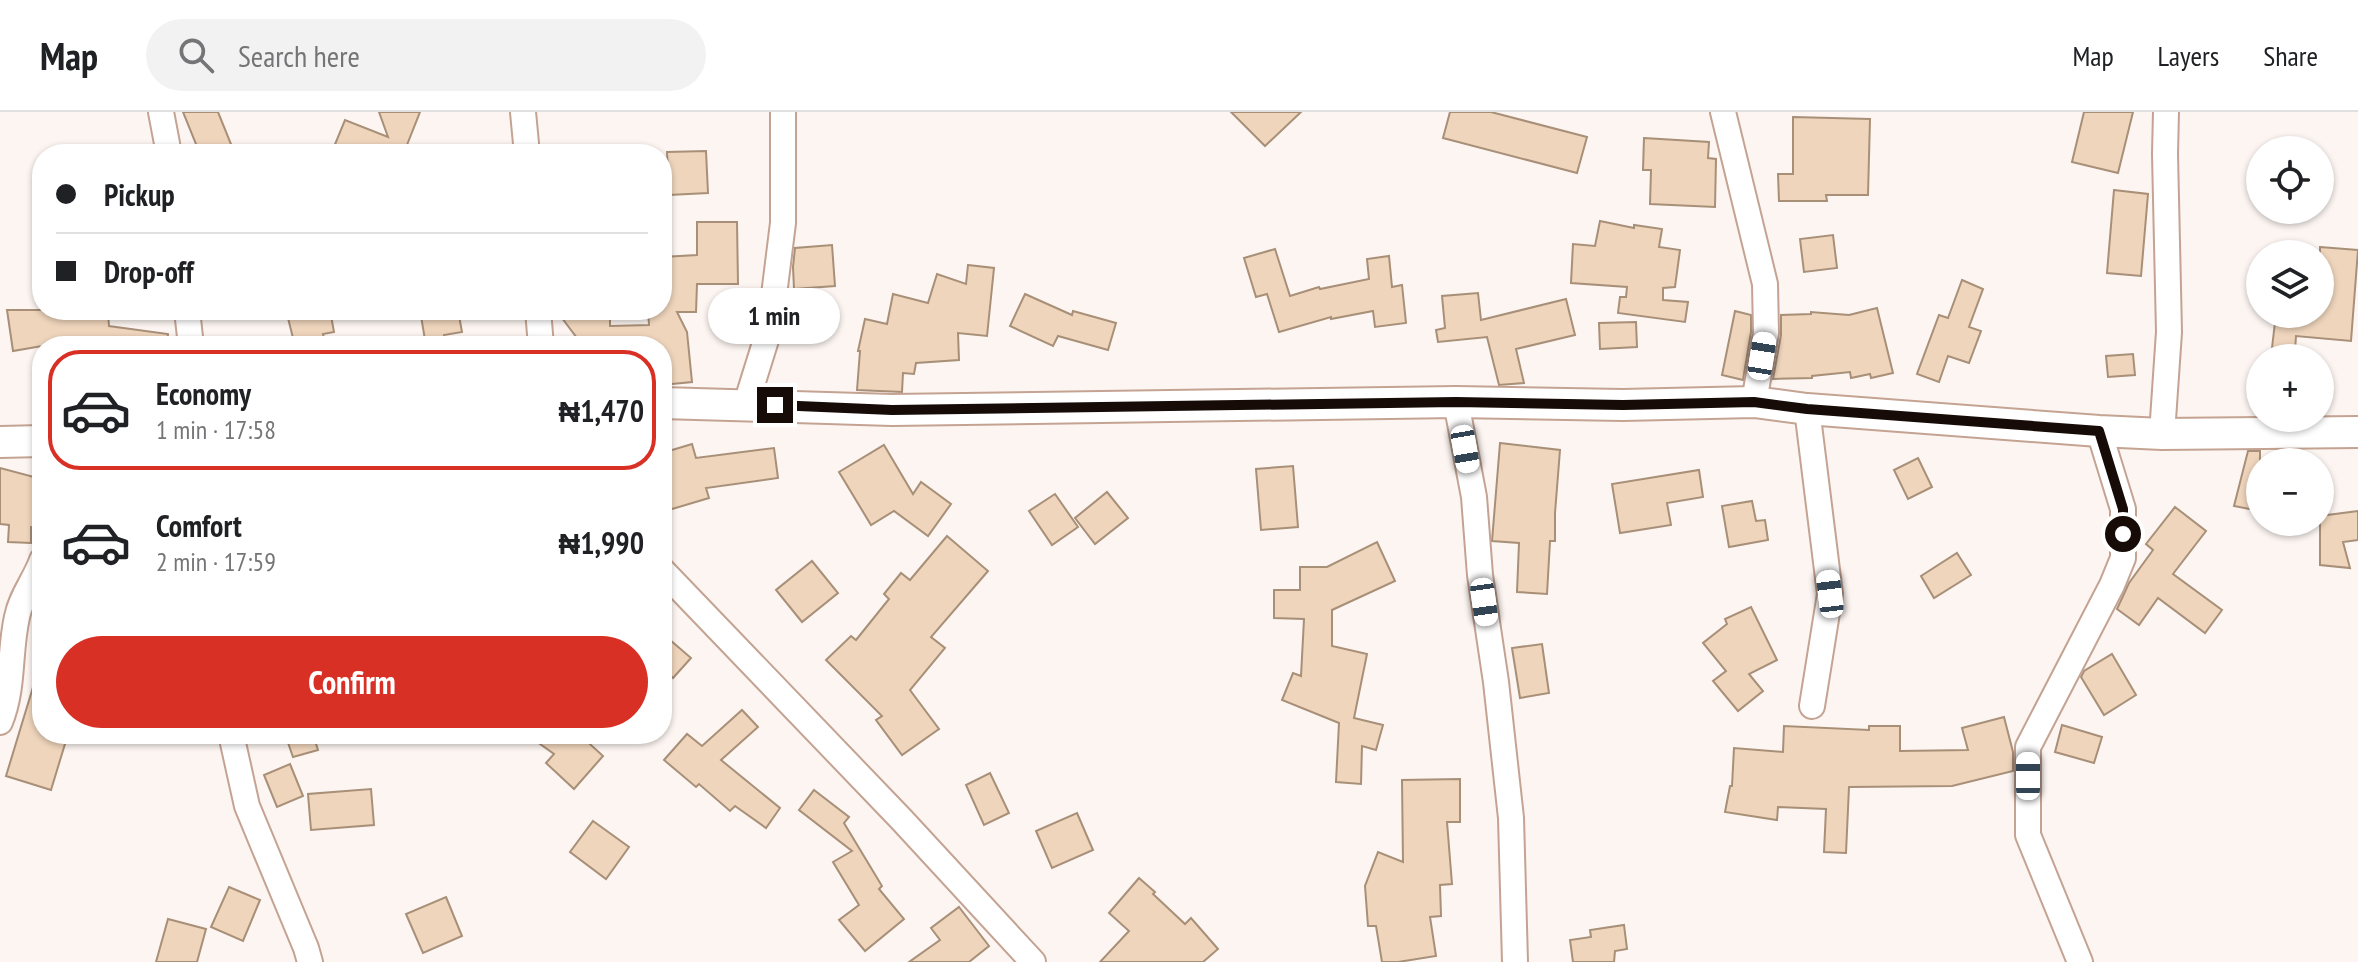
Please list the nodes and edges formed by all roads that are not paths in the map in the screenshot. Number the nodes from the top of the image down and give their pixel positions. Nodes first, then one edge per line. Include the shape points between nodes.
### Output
1 (523, 112) edge
2 (783, 112) edge
3 (1723, 112) edge
4 (2166, 112) edge
5 (160, 115) edge
6 (167, 144) edge
7 (526, 144) edge
8 (1456, 402) junction
9 (1754, 402) junction
10 (672, 403) edge
11 (746, 404) junction
12 (1807, 409) junction
13 (2099, 431) junction
14 (2358, 432) edge
15 (2162, 434) junction
16 (0, 442) edge
17 (32, 444) edge
18 (32, 579) edge
19 (672, 580) edge
20 (1812, 706) dead end
21 (0, 722) edge
22 (233, 744) edge
23 (310, 962) edge
24 (1033, 962) edge
25 (1515, 962) edge
26 (2080, 962) edge

1 - 7 street
2 - 11 street via 783,223 770,327
3 - 9 street via 1765,284 1766,333
4 - 15 street via 2169,332
5 - 6 street
8 - 9 street
8 - 11 street via 892,410
8 - 25 street via 1474,497 1511,818
9 - 12 street
10 - 11 street
12 - 13 street
12 - 20 street via 1830,594
13 - 15 street
13 - 26 street via 2123,509 2123,558 2028,747 2028,835
14 - 15 street
16 - 17 street
18 - 21 street via 16,619 8,703
19 - 24 street
22 - 23 street via 247,806

